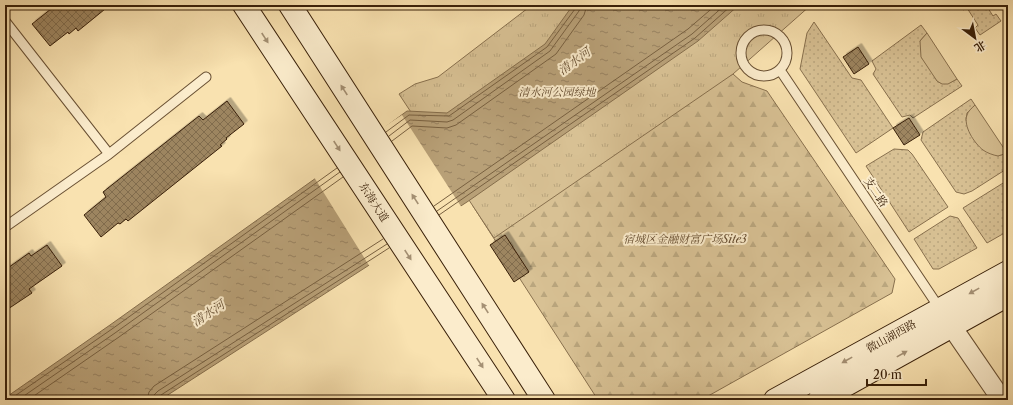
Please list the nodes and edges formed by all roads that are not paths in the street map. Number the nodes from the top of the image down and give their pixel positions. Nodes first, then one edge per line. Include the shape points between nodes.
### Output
1 (244, 5) edge
2 (290, 5) edge
3 (5, 21) edge
4 (780, 70) junction
5 (206, 77) dead end
6 (109, 154) junction
7 (5, 226) edge
8 (1008, 272) edge
9 (1008, 296) edge
10 (946, 318) junction
11 (504, 400) edge
12 (544, 400) edge
13 (775, 400) edge
14 (819, 400) edge
15 (1002, 400) edge

1 -> 11 street, 东海大道
12 -> 2 street
3 - 6 lane
4 - 4 lane via 774,74 758,76 745,67 740,52 747,37 760,30 768,30 781,36 785,42 787,57
4 - 10 lane, 支二路
5 - 6 lane
6 - 7 lane
8 -> 10 street, 微山湖西路
9 - 10 street, 微山湖西路
10 -> 13 street, 微山湖西路
14 -> 10 street, 微山湖西路
10 - 15 street

